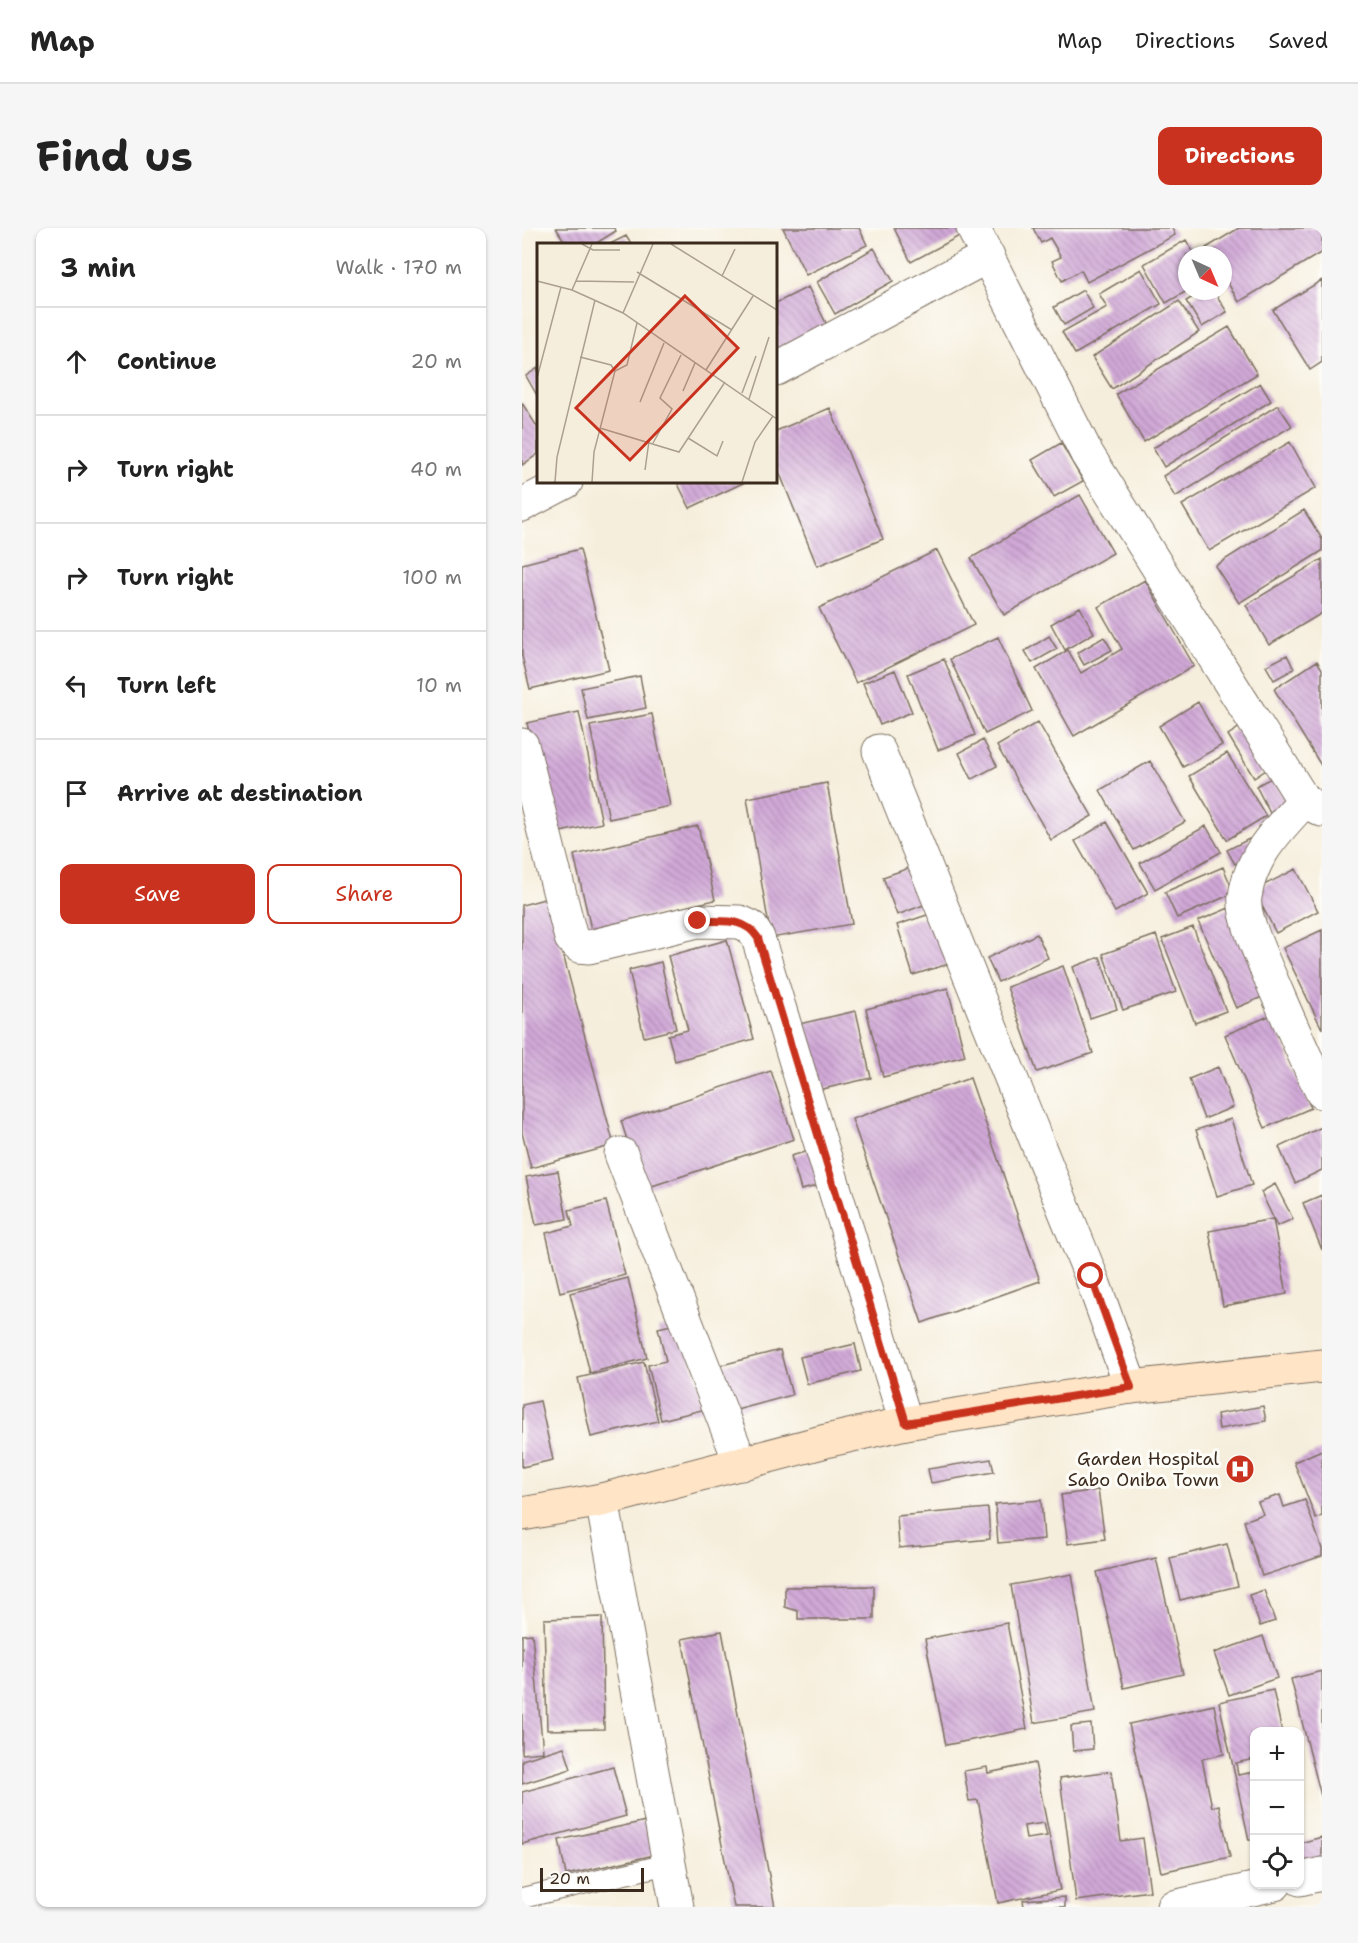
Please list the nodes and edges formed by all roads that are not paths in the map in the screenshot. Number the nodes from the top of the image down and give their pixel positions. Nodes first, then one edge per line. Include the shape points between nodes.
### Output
1 (981, 242) edge
2 (777, 368) edge
3 (564, 483) edge
4 (522, 505) edge
5 (522, 745) edge
6 (879, 751) dead end
7 (1313, 806) edge
8 (1322, 1092) edge
9 (621, 1154) dead end
10 (1322, 1366) edge
11 (1131, 1387) junction
12 (906, 1423) junction
13 (741, 1464) junction
14 (602, 1500) junction
15 (522, 1514) edge
16 (668, 1864) junction
17 (1322, 1874) edge
18 (1304, 1878) edge
19 (1253, 1889) edge
20 (522, 1898) edge
21 (677, 1907) edge
22 (1173, 1907) edge

1 - 2 street
1 - 7 street via 1087,454
3 - 4 street
5 - 12 street via 571,938 579,946 589,947 698,921 740,922 751,927 758,938
6 - 11 street via 1091,1276
7 - 8 street via 1278,828 1254,864 1244,899 1252,934
9 - 13 street
10 - 11 main road
11 - 12 main road
12 - 13 main road
13 - 14 main road
14 - 15 main road
14 - 16 street
16 - 20 lane
16 - 21 street
17 - 18 street
19 - 22 street

